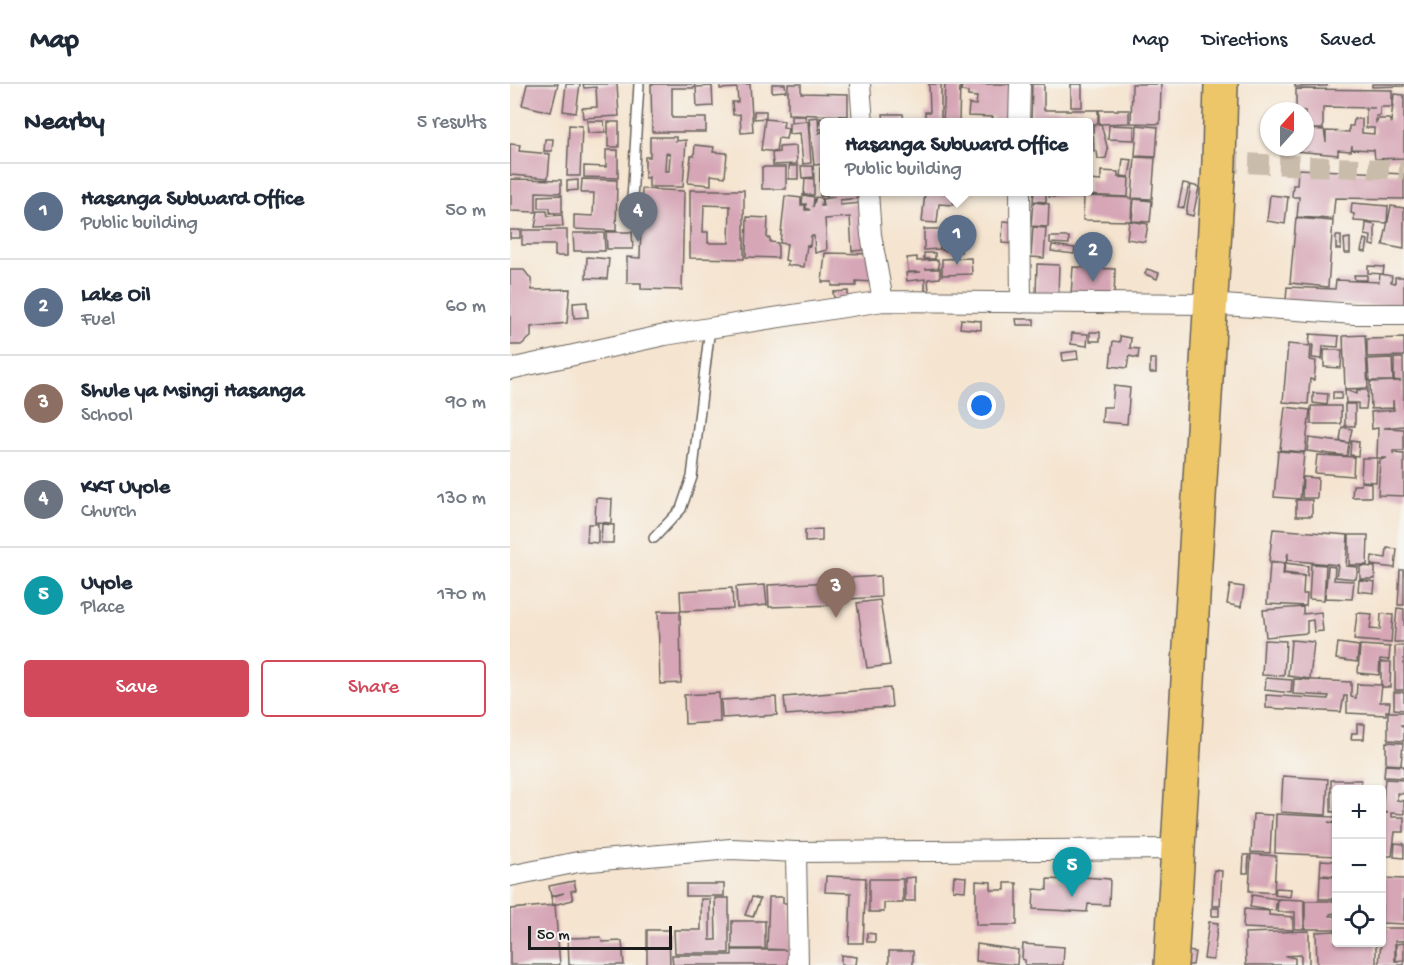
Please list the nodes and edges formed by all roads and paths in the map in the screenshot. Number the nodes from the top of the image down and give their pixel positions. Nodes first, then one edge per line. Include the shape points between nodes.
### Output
1 (639, 84) edge
2 (860, 84) edge
3 (1020, 84) edge
4 (1221, 84) edge
5 (863, 118) edge
6 (1019, 118) edge
7 (868, 196) edge
8 (1020, 196) edge
9 (631, 216) dead end
10 (884, 301) junction
11 (1021, 303) junction
12 (1208, 304) junction
13 (1404, 314) edge
14 (710, 327) junction
15 (510, 369) edge
16 (654, 538) dead end
17 (1180, 849) junction
18 (796, 852) junction
19 (510, 876) edge
20 (798, 965) edge
21 (1171, 965) edge

1 - 9 lane
2 - 5 street
3 - 6 street
4 - 12 highway
7 - 10 street via 871,235
8 - 11 street
10 - 11 street
10 - 14 street
11 - 12 street
12 - 13 street
12 - 17 highway
14 - 15 street
14 - 16 lane via 693,477 681,509
17 - 18 street
17 - 21 highway
18 - 19 street via 731,849 667,854 578,862
18 - 20 street

